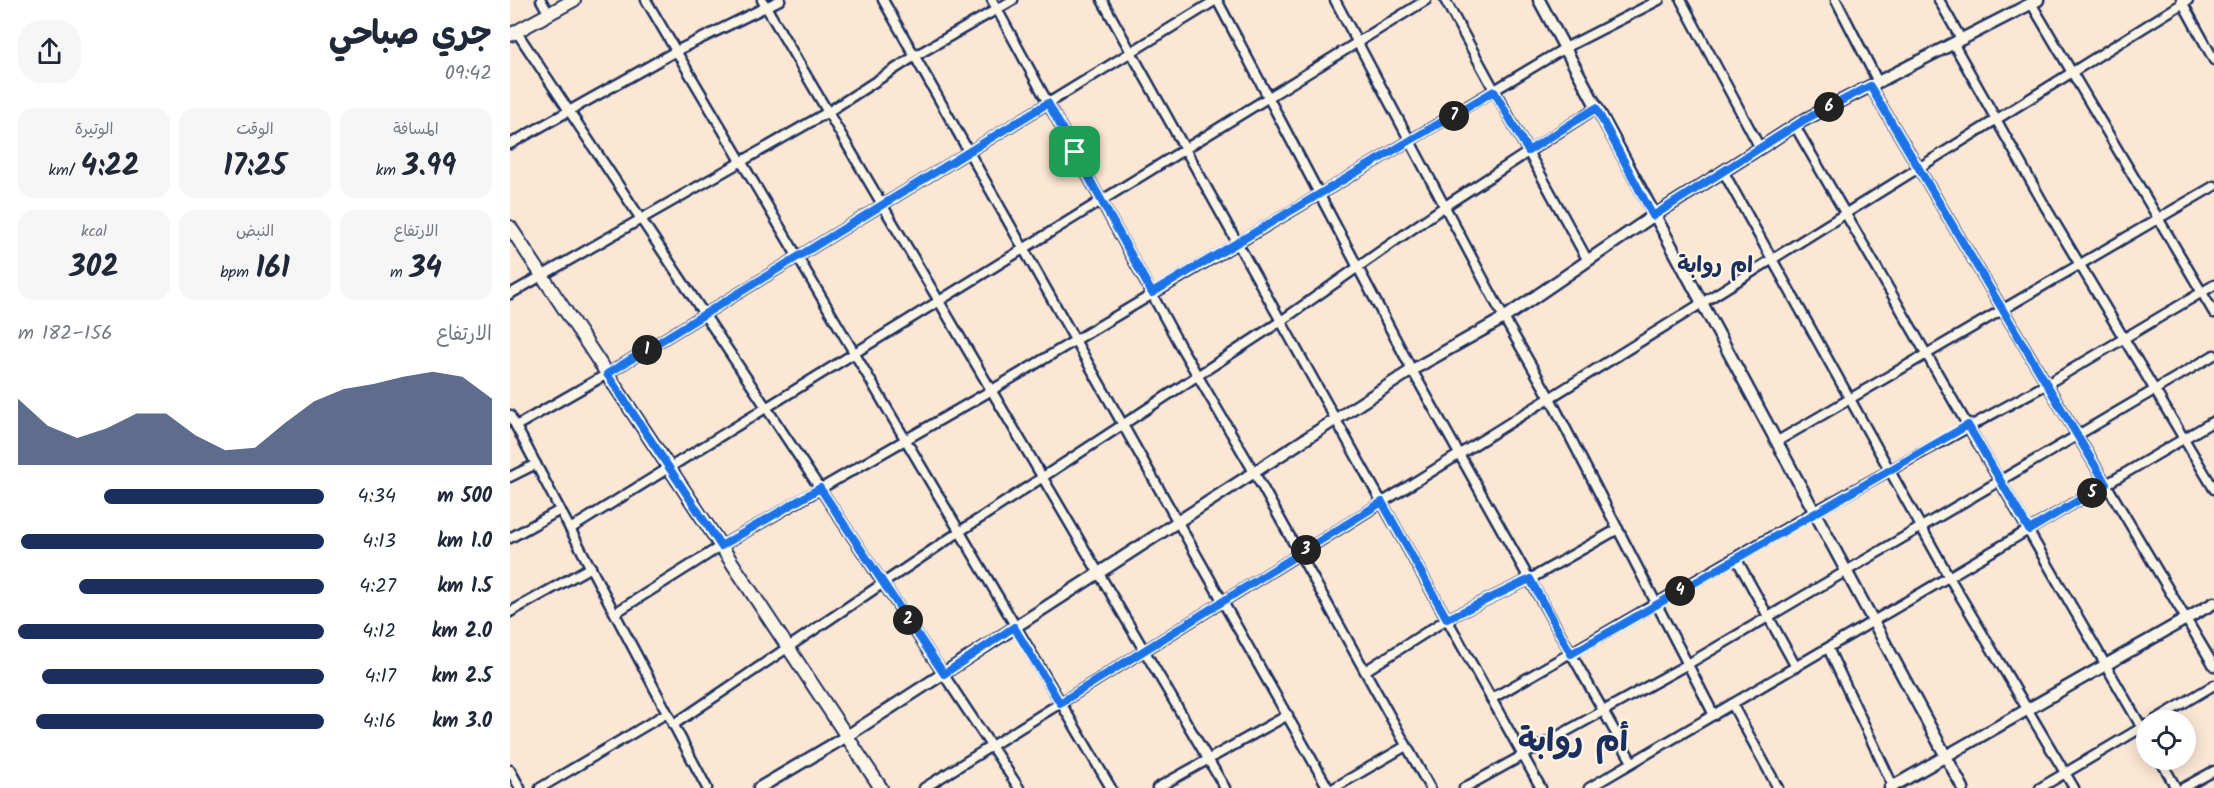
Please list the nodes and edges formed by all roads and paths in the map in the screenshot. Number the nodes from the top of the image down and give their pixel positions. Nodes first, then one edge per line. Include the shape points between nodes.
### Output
1 (541, 0) edge
2 (574, 0) edge
3 (646, 0) edge
4 (780, 0) edge
5 (883, 0) edge
6 (1013, 0) edge
7 (1102, 0) edge
8 (1217, 0) edge
9 (1335, 0) edge
10 (1426, 0) edge
11 (1445, 0) edge
12 (1539, 0) edge
13 (1659, 0) edge
14 (1681, 0) edge
15 (1836, 0) edge
16 (1939, 0) edge
17 (2183, 1) edge
18 (2035, 2) edge
19 (764, 4) edge
20 (995, 4) edge
21 (549, 14) junction
22 (513, 33) edge
23 (1957, 41) junction
24 (1358, 42) junction
25 (1565, 48) junction
26 (676, 51) junction
27 (1131, 52) junction
28 (2213, 54) edge
29 (915, 56) junction
30 (2072, 72) junction
31 (1874, 84) junction
32 (1494, 91) junction
33 (1269, 97) junction
34 (1048, 103) junction
35 (1596, 108) junction
36 (568, 109) junction
37 (828, 112) junction
38 (1996, 119) junction
39 (1795, 126) junction
40 (1411, 143) junction
41 (510, 144) edge
42 (1184, 147) junction
43 (1760, 148) junction
44 (1528, 151) junction
45 (969, 152) junction
46 (740, 161) junction
47 (1918, 168) junction
48 (1723, 171) junction
49 (2214, 186) edge
50 (1319, 194) junction
51 (1101, 200) junction
52 (883, 205) junction
53 (1445, 206) junction
54 (1845, 213) junction
55 (1653, 216) junction
56 (641, 219) junction
57 (2159, 220) junction
58 (510, 227) edge
59 (1238, 244) junction
60 (1024, 247) junction
61 (797, 258) junction
62 (1772, 259) junction
63 (1588, 261) junction
64 (2080, 265) junction
65 (1358, 267) junction
66 (542, 275) junction
67 (2214, 285) edge
68 (2202, 292) junction
69 (1152, 293) junction
70 (510, 294) edge
71 (940, 302) junction
72 (1701, 303) junction
73 (2003, 310) junction
74 (2214, 313) edge
75 (705, 315) junction
76 (1504, 318) junction
77 (1281, 321) junction
78 (1076, 338) junction
79 (2123, 339) junction
80 (853, 352) junction
81 (1926, 353) junction
82 (2214, 355) edge
83 (1412, 370) junction
84 (607, 374) junction
85 (1198, 376) junction
86 (2047, 384) junction
87 (2153, 389) junction
88 (992, 390) junction
89 (1550, 398) junction
90 (1850, 398) junction
91 (766, 407) junction
92 (510, 415) edge
93 (1335, 419) junction
94 (2214, 422) edge
95 (1124, 423) junction
96 (1968, 425) junction
97 (516, 426) junction
98 (2077, 435) junction
99 (2182, 440) junction
100 (905, 441) junction
101 (1776, 442) junction
102 (1459, 454) junction
103 (536, 464) junction
104 (669, 467) junction
105 (1890, 470) junction
106 (1254, 472) junction
107 (510, 477) edge
108 (1044, 478) junction
109 (2000, 480) junction
110 (2106, 484) junction
111 (820, 488) junction
112 (2214, 489) edge
113 (1382, 502) junction
114 (560, 510) junction
115 (1814, 512) junction
116 (1179, 520) junction
117 (1921, 526) junction
118 (570, 529) junction
119 (1618, 529) junction
120 (2029, 530) junction
121 (958, 532) junction
122 (510, 538) edge
123 (721, 546) junction
124 (1300, 554) junction
125 (1736, 558) junction
126 (591, 567) junction
127 (1100, 572) junction
128 (1846, 572) junction
129 (1949, 577) junction
130 (1530, 579) junction
131 (884, 584) junction
132 (1224, 601) junction
133 (2214, 603) edge
134 (1657, 605) junction
135 (510, 612) edge
136 (615, 613) junction
137 (1768, 617) junction
138 (1447, 619) junction
139 (2186, 620) junction
140 (1873, 621) junction
141 (1014, 627) junction
142 (788, 648) junction
143 (1828, 648) junction
144 (1145, 650) junction
145 (1571, 654) junction
146 (1688, 664) junction
147 (2107, 664) junction
148 (2214, 666) edge
149 (1796, 667) junction
150 (1365, 671) junction
151 (944, 674) junction
152 (2214, 685) edge
153 (1491, 699) junction
154 (1060, 703) junction
155 (1732, 704) junction
156 (2027, 710) junction
157 (2172, 710) edge
158 (1604, 712) junction
159 (667, 713) junction
160 (2136, 714) edge
161 (1288, 715) junction
162 (1714, 715) junction
163 (673, 725) junction
164 (2136, 734) edge
165 (847, 736) junction
166 (992, 745) junction
167 (1406, 746) junction
168 (1946, 756) junction
169 (1524, 757) junction
170 (1208, 760) junction
171 (1632, 762) junction
172 (510, 770) edge
173 (2166, 770) edge
174 (2214, 771) edge
175 (2066, 773) junction
176 (1892, 787) edge
177 (520, 788) edge
178 (540, 788) edge
179 (707, 788) edge
180 (759, 788) edge
181 (881, 788) edge
182 (924, 788) edge
183 (1019, 788) edge
184 (1111, 788) edge
185 (1157, 788) edge
186 (1225, 788) edge
187 (1328, 788) edge
188 (1334, 788) edge
189 (1430, 788) edge
190 (1464, 788) edge
191 (1541, 788) edge
192 (1589, 788) edge
193 (1778, 788) edge
194 (1963, 788) edge
195 (2040, 788) edge
196 (2073, 788) edge
197 (2176, 788) edge
198 (2182, 788) edge

1 - 21 street
2 - 21 main road
3 - 26 street
4 - 19 street
5 - 29 street
6 - 20 street
7 - 27 street
8 - 27 street
8 - 33 street
9 - 24 street
10 - 24 street
11 - 32 street
12 - 25 street
13 - 25 street
14 - 43 street
15 - 31 street
16 - 23 street
17 - 28 street
17 - 30 street
18 - 23 street
18 - 30 street
19 - 26 street
19 - 37 street
20 - 29 street
20 - 34 street
21 - 22 main road
22 - 36 street
23 - 31 street
23 - 38 street
24 - 33 street
24 - 40 street
25 - 32 street
25 - 35 street
26 - 36 street
26 - 46 street
27 - 34 street
27 - 42 street
29 - 37 street
29 - 45 street
30 - 38 street
30 - 57 street
31 - 39 street
31 - 47 street
32 - 40 street
32 - 44 street
33 - 42 street
33 - 50 street
34 - 45 street
34 - 51 street
35 - 44 street
35 - 55 street
36 - 41 street
36 - 56 street
37 - 46 street
37 - 52 street
38 - 47 street
38 - 64 street
39 - 43 street
39 - 54 street
40 - 50 street
40 - 53 street
42 - 51 street
42 - 59 street
43 - 48 street
44 - 53 street
44 - 63 street
45 - 52 street
45 - 60 street
46 - 56 street
46 - 61 street
47 - 54 street
47 - 73 street
48 - 55 street
48 - 62 street
49 - 57 street
50 - 59 street
50 - 65 street
51 - 60 street
51 - 69 street
52 - 61 street
52 - 71 street
53 - 65 street
53 - 76 street
54 - 62 street
54 - 81 street
55 - 63 street
55 - 72 street
56 - 66 street
56 - 75 street
57 - 64 street
57 - 68 street
58 - 66 main road
59 - 69 street
59 - 77 street
60 - 71 street
60 - 78 street
61 - 75 street
61 - 80 street
62 - 72 street
62 - 90 street
63 - 76 street
64 - 73 street
64 - 79 street
65 - 77 street
65 - 83 street
66 - 70 street
66 - 84 main road
67 - 68 street
68 - 74 street
68 - 79 street
69 - 78 street
69 - 85 street
71 - 80 street
71 - 88 street
72 - 89 street
72 - 101 street
73 - 81 street
73 - 86 street
75 - 84 street
75 - 91 street
76 - 83 street
76 - 89 street
77 - 85 street
77 - 93 street
78 - 88 street
78 - 95 street
79 - 86 street
79 - 87 street
80 - 91 street
80 - 100 street
81 - 90 street
81 - 96 street
82 - 87 street
83 - 93 street
83 - 102 street
84 - 97 street
84 - 104 main road
85 - 95 street
85 - 106 street
86 - 96 street
86 - 98 street
87 - 98 street
87 - 99 street
88 - 100 street
88 - 108 street
89 - 102 street
89 - 119 street
90 - 101 street
90 - 105 street
91 - 104 street
91 - 111 street
92 - 97 street
93 - 106 street
93 - 113 street
94 - 99 street
95 - 108 street
95 - 116 street
96 - 105 street
96 - 109 street
97 - 103 street
98 - 109 street
98 - 110 street
99 - 110 street
99 - 112 street
100 - 111 street
100 - 121 street
101 - 115 street
102 - 113 street
102 - 130 street
103 - 107 street
103 - 114 street
104 - 118 street
104 - 123 main road
105 - 115 street
105 - 117 street
106 - 116 street
106 - 124 street
108 - 121 street
108 - 127 street
109 - 117 street
109 - 120 street
110 - 120 street
110 - 139 street
111 - 123 street
111 - 131 street
113 - 124 street
113 - 138 street
114 - 118 street
114 - 122 street
115 - 125 street
115 - 128 street
116 - 127 street
116 - 132 street
117 - 128 street
117 - 129 street
118 - 126 street
119 - 130 street
119 - 134 street
120 - 129 street
120 - 147 street
121 - 131 street
121 - 141 street
123 - 136 street
123 - 142 main road
124 - 132 street
124 - 150 street
125 - 134 street
125 - 137 street
126 - 135 street
126 - 136 street
127 - 141 street
127 - 144 street
128 - 137 street
128 - 140 street
129 - 140 street
129 - 156 street
130 - 138 street
130 - 145 street
131 - 142 street
131 - 151 street
132 - 144 street
132 - 161 street
133 - 139 street
134 - 145 street
134 - 146 street
136 - 159 street
137 - 146 street
137 - 149 street
138 - 150 street
138 - 153 street
139 - 147 street
139 - 148 street
140 - 143 street
140 - 168 street
141 - 151 street
141 - 154 street
142 - 163 street
142 - 165 main road
143 - 149 street
143 - 176 street
144 - 154 street
144 - 170 street
145 - 153 street
145 - 158 street
146 - 158 street
146 - 162 street
147 - 156 street
147 - 160 street
149 - 155 street
150 - 167 street
151 - 165 street
151 - 166 street
152 - 157 street
153 - 169 street
154 - 166 street
154 - 184 street
155 - 162 street
155 - 193 street
156 - 168 street
156 - 175 street
158 - 169 street
158 - 171 street
159 - 163 street
159 - 178 street
161 - 170 street
161 - 187 street
162 - 171 street
163 - 179 street
164 - 175 street
165 - 180 street
165 - 181 main road
166 - 182 street
166 - 183 street
167 - 188 street
167 - 189 street
168 - 176 street
168 - 194 street
169 - 190 street
169 - 191 street
170 - 185 street
170 - 186 street
171 - 192 street
172 - 177 street
173 - 197 street
174 - 198 street
175 - 195 street
175 - 196 street

